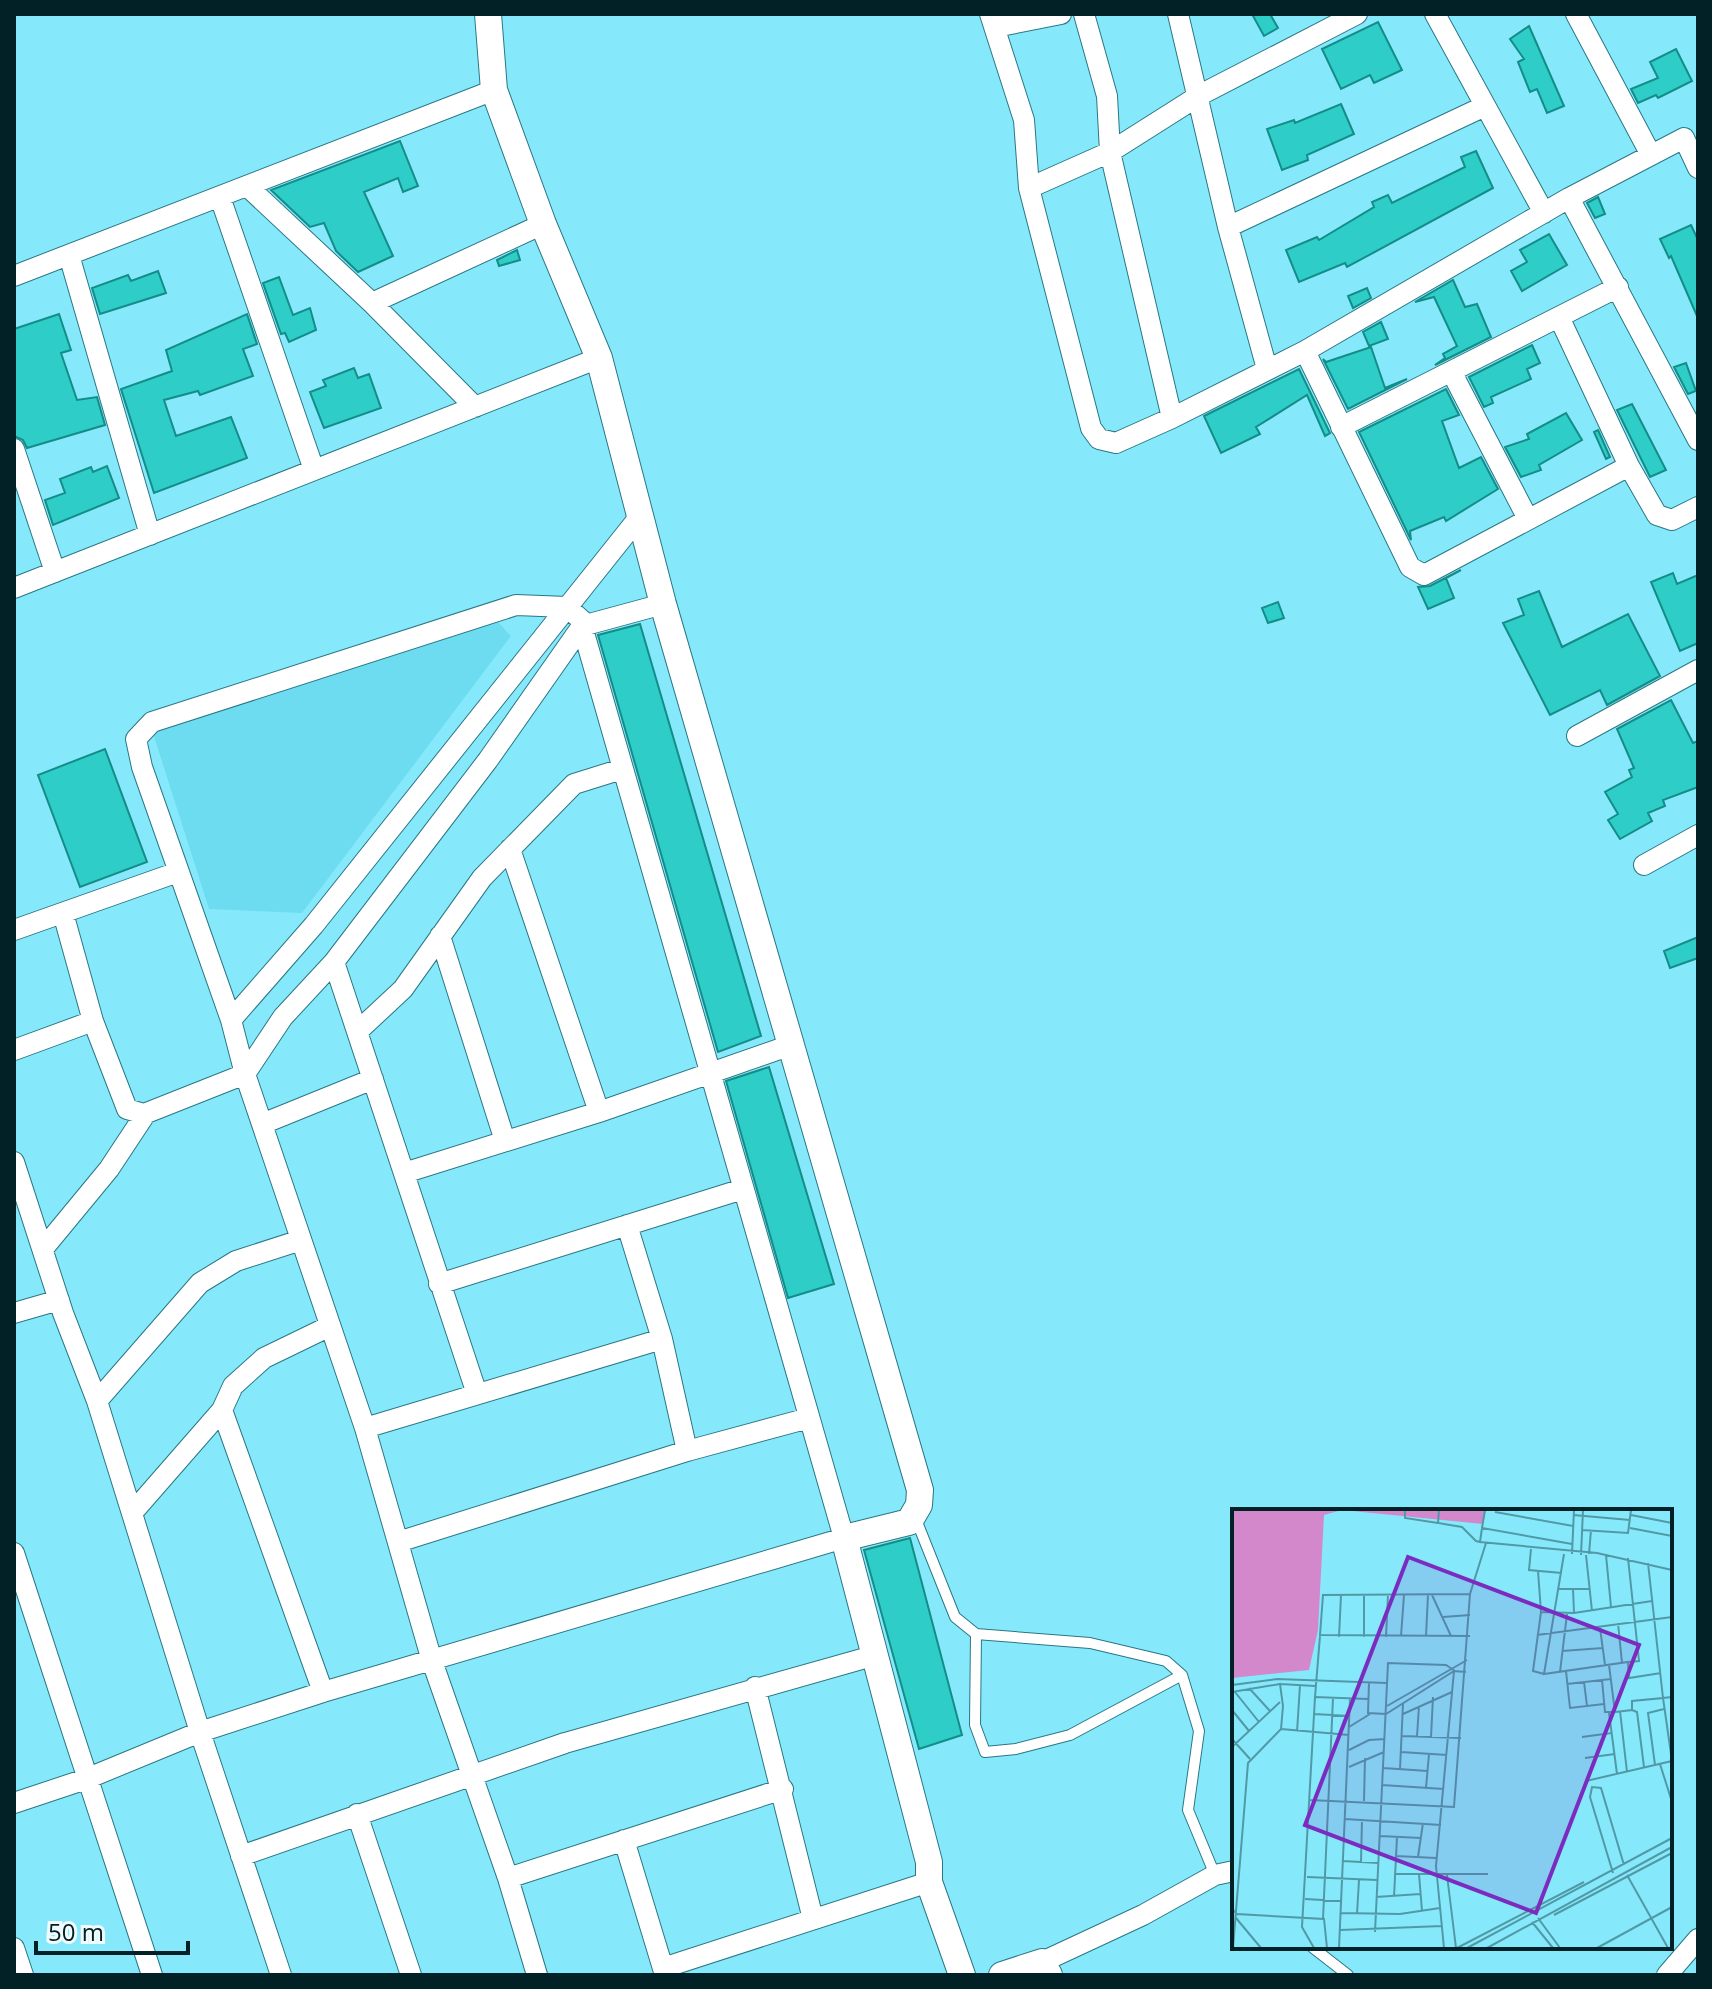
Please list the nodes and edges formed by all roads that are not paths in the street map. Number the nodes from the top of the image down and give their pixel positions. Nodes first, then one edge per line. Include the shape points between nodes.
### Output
1 (488, 14) edge
2 (1061, 14) edge
3 (1084, 14) edge
4 (1178, 14) edge
5 (1357, 14) edge
6 (1435, 14) edge
7 (1576, 14) edge
8 (993, 20) edge
9 (494, 90) junction
10 (1200, 95) junction
11 (1485, 106) junction
12 (1691, 135) edge
13 (1110, 152) junction
14 (1651, 155) junction
15 (1698, 168) edge
16 (247, 186) junction
17 (1029, 188) junction
18 (220, 197) junction
19 (1569, 198) junction
20 (1544, 213) junction
21 (543, 224) junction
22 (1228, 227) junction
23 (69, 255) junction
24 (14, 276) edge
25 (1618, 287) junction
26 (372, 303) junction
27 (1559, 317) junction
28 (1305, 351) junction
29 (599, 358) junction
30 (1267, 369) junction
31 (1452, 373) junction
32 (475, 407) junction
33 (1172, 418) junction
34 (1341, 427) junction
35 (1698, 440) edge
36 (14, 449) edge
37 (1629, 466) junction
38 (314, 470) junction
39 (1696, 514) edge
40 (640, 516) junction
41 (1528, 519) junction
42 (150, 535) junction
43 (55, 572) junction
44 (14, 588) edge
45 (663, 604) junction
46 (567, 607) junction
47 (584, 625) junction
48 (1698, 670) edge
49 (1577, 736) dead end
50 (622, 769) junction
51 (1698, 835) edge
52 (510, 849) junction
53 (1644, 865) dead end
54 (178, 872) junction
55 (63, 913) junction
56 (14, 930) edge
57 (440, 936) junction
58 (334, 962) junction
59 (231, 1020) junction
60 (93, 1021) junction
61 (358, 1031) junction
62 (791, 1045) junction
63 (14, 1050) edge
64 (245, 1074) junction
65 (710, 1074) junction
66 (373, 1079) junction
67 (599, 1112) junction
68 (146, 1113) junction
69 (262, 1124) junction
70 (505, 1141) junction
71 (16, 1172) edge
72 (404, 1173) junction
73 (743, 1189) junction
74 (627, 1225) junction
75 (301, 1240) junction
76 (43, 1249) junction
77 (439, 1284) junction
78 (59, 1300) junction
79 (14, 1313) edge
80 (330, 1326) junction
81 (662, 1339) junction
82 (477, 1394) junction
83 (97, 1401) junction
84 (222, 1410) junction
85 (809, 1418) junction
86 (365, 1428) junction
87 (687, 1451) junction
88 (133, 1512) junction
89 (915, 1515) junction
90 (844, 1538) junction
91 (398, 1542) junction
92 (14, 1553) edge
93 (976, 1634) junction
94 (876, 1655) junction
95 (432, 1661) junction
96 (1182, 1675) junction
97 (755, 1687) junction
98 (323, 1692) junction
99 (200, 1732) junction
100 (474, 1775) junction
101 (86, 1779) junction
102 (783, 1789) junction
103 (14, 1803) edge
104 (357, 1814) junction
105 (624, 1840) junction
106 (241, 1856) junction
107 (1224, 1873) edge
108 (508, 1878) junction
109 (929, 1882) junction
110 (813, 1919) junction
111 (1698, 1939) edge
112 (14, 1948) edge
113 (1315, 1949) edge
114 (1045, 1968) edge
115 (664, 1972) edge
116 (23, 1975) edge
117 (152, 1975) edge
118 (281, 1975) edge
119 (411, 1975) edge
120 (537, 1975) edge
121 (962, 1975) edge
122 (1002, 1975) edge
123 (1348, 1975) edge
124 (1667, 1975) edge

1 - 9 street
2 - 8 street
3 - 13 street via 1107,96
4 - 10 street
5 - 10 street
6 - 11 street
7 - 14 street
8 - 17 street via 1024,120
9 - 16 street
9 - 21 street
10 - 13 street
10 - 22 street
11 - 20 street
11 - 22 street
12 - 14 street
12 - 15 street
13 - 17 street
13 - 33 street
14 - 19 street
16 - 18 street
16 - 26 street
17 - 33 street via 1091,428 1099,439 1116,443
18 - 23 street
18 - 38 street
19 - 20 street
19 - 25 street
20 - 28 street
21 - 26 street
21 - 29 street
22 - 30 street
23 - 24 street
23 - 42 street
25 - 27 street
25 - 35 street
26 - 32 street
27 - 31 street
27 - 37 street
28 - 30 street
28 - 34 street
29 - 32 street
29 - 40 street
30 - 33 street
31 - 34 street
31 - 41 street
32 - 38 street
34 - 41 street via 1410,567 1424,575
36 - 43 street
37 - 39 street via 1657,515 1672,520
37 - 41 street
38 - 42 street
40 - 45 street
40 - 46 street
42 - 43 street
43 - 44 street
45 - 47 street
45 - 62 street
46 - 47 street
46 - 54 street via 516,605 152,722 136,739
46 - 59 street via 314,925
47 - 50 street
47 - 58 street
48 - 49 street
50 - 52 street via 574,784
50 - 65 street
51 - 53 street
52 - 57 street
52 - 67 street
54 - 55 street
54 - 59 street
55 - 56 street
55 - 60 street
57 - 61 street via 403,989
57 - 70 street
58 - 61 street
58 - 64 street via 283,1017
59 - 64 street
60 - 63 street
60 - 68 street via 127,1109
61 - 66 street
62 - 65 street
62 - 89 street via 920,1490
64 - 68 street
64 - 69 street
65 - 67 street
65 - 73 street
66 - 69 street
66 - 72 street
67 - 70 street
68 - 76 street via 109,1169
69 - 75 street
70 - 72 street
71 - 76 street
72 - 77 street
73 - 74 street
73 - 85 street
74 - 77 street
74 - 81 street
75 - 80 street
75 - 83 street via 236,1261 200,1283
76 - 78 street
77 - 82 street
78 - 79 street
78 - 83 street
80 - 84 street via 264,1358 233,1386
80 - 86 street
81 - 82 street
81 - 87 street
82 - 86 street
83 - 88 street
84 - 88 street
84 - 98 street
85 - 87 street
85 - 90 street
86 - 91 street
87 - 91 street
88 - 99 street
89 - 90 street via 909,1522
89 - 93 lane via 955,1617
90 - 94 street
90 - 95 street
91 - 95 street
92 - 101 street
93 - 96 lane via 1090,1643 1166,1661
93 - 96 lane via 975,1725 985,1752 1070,1735
94 - 97 street
94 - 109 street via 929,1862
95 - 98 street
95 - 100 street
96 - 107 lane via 1199,1731 1188,1810
97 - 100 street
97 - 102 street
98 - 99 street
99 - 101 street
99 - 106 street
100 - 104 street
100 - 108 street
101 - 103 street
101 - 117 street
102 - 105 street
102 - 110 street
104 - 106 street
104 - 119 street
105 - 108 street
105 - 115 street
106 - 118 street
107 - 114 street
108 - 120 street
109 - 110 street
109 - 121 street
110 - 115 street
111 - 124 street
112 - 116 street
113 - 123 lane
114 - 122 street

